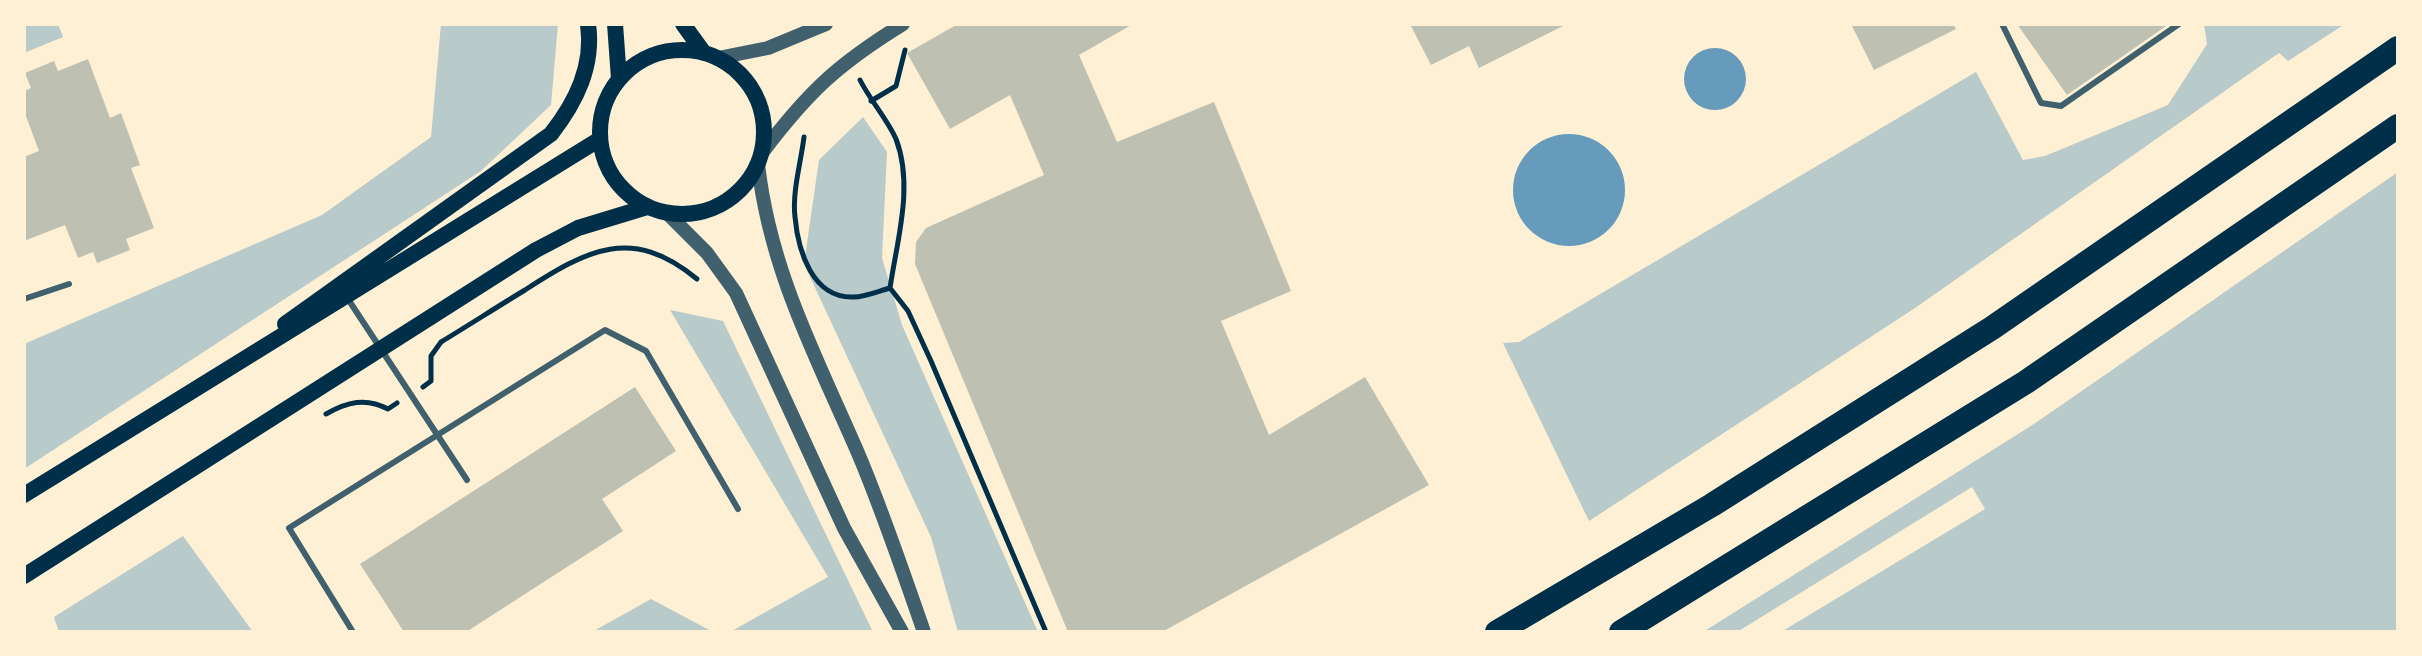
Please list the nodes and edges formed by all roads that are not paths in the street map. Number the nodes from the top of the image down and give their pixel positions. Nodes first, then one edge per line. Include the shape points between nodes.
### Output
1 (588, 24) edge
2 (615, 24) edge
3 (683, 24) edge
4 (826, 24) edge
5 (903, 24) edge
6 (2002, 24) edge
7 (2179, 24) edge
8 (2398, 48) edge
9 (711, 55) junction
10 (619, 79) junction
11 (2398, 126) edge
12 (600, 139) junction
13 (760, 158) junction
14 (647, 207) junction
15 (667, 213) junction
16 (69, 284) dead end
17 (337, 284) junction
18 (347, 298) junction
19 (24, 299) edge
20 (381, 350) junction
21 (240, 358) junction
22 (437, 435) junction
23 (467, 480) dead end
24 (24, 495) edge
25 (738, 509) dead end
26 (24, 576) edge
27 (353, 632) edge
28 (902, 632) edge
29 (924, 632) edge
30 (1497, 632) edge
31 (1621, 632) edge

1 - 17 main road via 580,88 551,134
2 - 10 main road
3 - 9 main road
4 - 9 street via 780,44
5 - 13 street via 814,88
6 - 7 lane via 2041,103 2061,106
8 - 30 highway via 1992,328 1712,505
9 - 10 main road via 681,50 657,54
9 - 13 main road via 747,81 757,97 765,134
10 - 12 main road via 603,107
11 - 31 highway via 2026,382
12 - 14 main road via 615,179
12 - 18 main road
13 - 15 main road via 744,187 717,207 701,213
13 - 29 street via 763,204 780,272 881,509
14 - 15 main road
14 - 20 main road via 578,228 536,250
15 - 28 street via 707,253 736,293 844,528
16 - 19 lane
17 - 18 lane
17 - 21 main road
18 - 20 lane
18 - 21 main road
20 - 22 lane
20 - 26 main road
21 - 24 main road
22 - 23 lane
22 - 25 lane via 605,330 646,351
22 - 27 lane via 289,528

